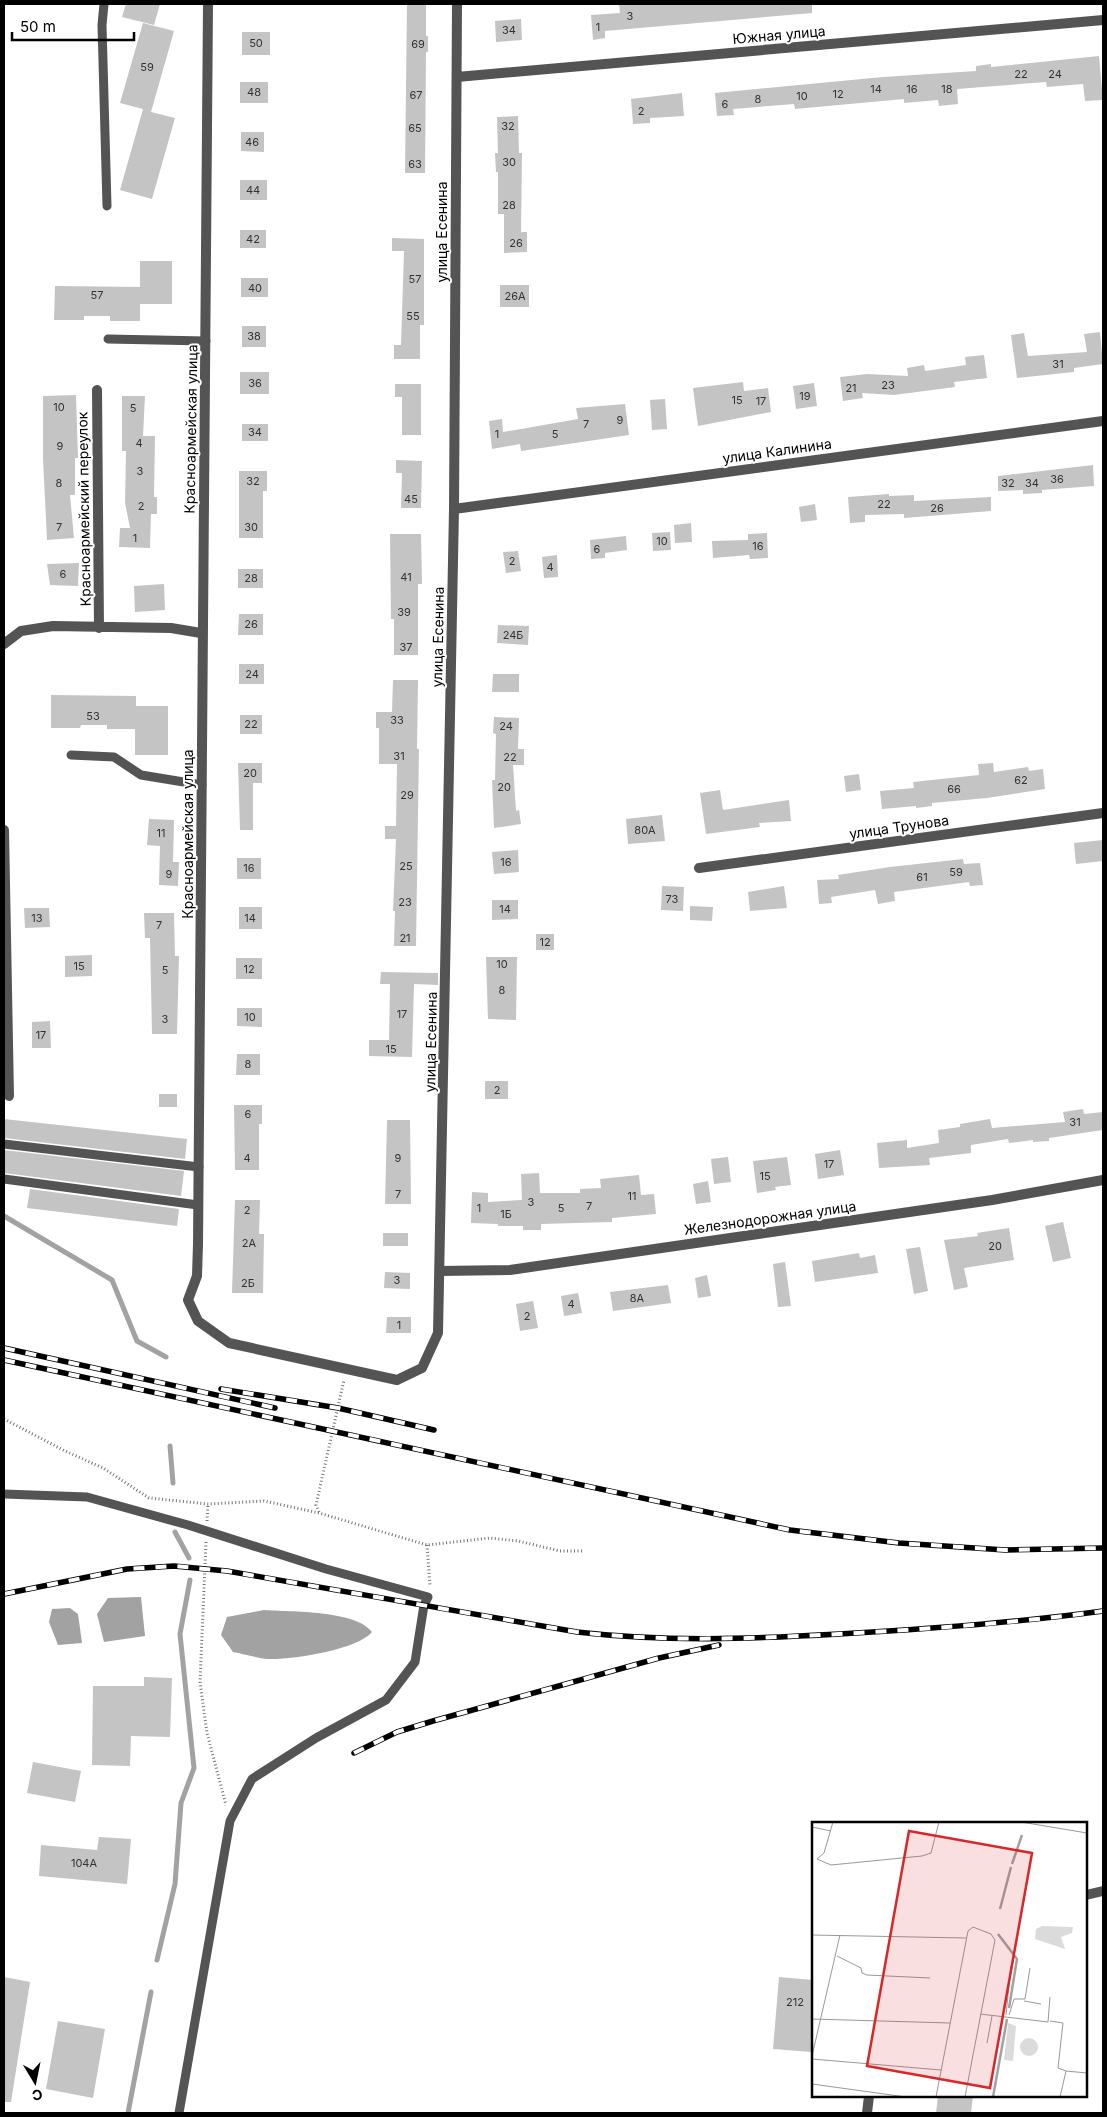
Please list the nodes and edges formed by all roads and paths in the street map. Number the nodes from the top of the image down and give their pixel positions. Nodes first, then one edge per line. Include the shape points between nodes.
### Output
1 (104, 4) edge
2 (208, 4) edge
3 (457, 4) edge
4 (1103, 20) edge
5 (457, 77) junction
6 (107, 206) dead end
7 (108, 339) dead end
8 (206, 341) junction
9 (97, 390) dead end
10 (1103, 421) edge
11 (454, 509) junction
12 (99, 628) junction
13 (201, 633) junction
14 (4, 644) edge
15 (71, 755) dead end
16 (202, 785) junction
17 (1103, 812) edge
18 (4, 830) edge
19 (699, 868) dead end
20 (9, 1096) dead end
21 (4, 1144) edge
22 (199, 1167) junction
23 (4, 1179) edge
24 (1103, 1180) edge
25 (198, 1205) junction
26 (440, 1271) junction
27 (347, 1369) junction
28 (4, 1419) edge
29 (4, 1494) edge
30 (208, 1504) junction
31 (319, 1513) junction
32 (207, 1531) junction
33 (427, 1545) junction
34 (584, 1552) dead end
35 (428, 1597) junction
36 (230, 1821) junction
37 (1103, 1891) edge
38 (1087, 1895) edge
39 (869, 2097) edge
40 (179, 2113) edge
41 (868, 2113) edge

1 - 6 lane
2 - 8 street, Красноармейская улица
3 - 5 street, улица Есенина
4 - 5 street, Южная улица
5 - 11 street, улица Есенина
7 - 8 lane
8 - 13 street, Красноармейская улица
9 - 12 street, Красноармейский переулок
10 - 11 street, улица Калинина
11 - 26 street, улица Есенина
12 - 13 street via 171,628
12 - 14 street via 53,626 21,631
13 - 16 street, Красноармейская улица
15 - 16 lane via 114,757 141,775
16 - 22 street, Красноармейская улица
17 - 19 street, улица Трунова
18 - 20 street
21 - 22 lane
22 - 25 street, Красноармейская улица
23 - 25 lane
24 - 26 street, Железнодорожная улица via 992,1200 510,1270
25 - 27 street, Красноармейская улица via 197,1276 188,1300 198,1321 230,1343
26 - 27 street, Красноармейская улица via 438,1333 422,1368 397,1380
27 - 31 path via 316,1505
28 - 30 path via 103,1468 149,1498
29 - 32 lane via 87,1497
30 - 31 path via 264,1501
30 - 32 path
31 - 33 path
32 - 35 lane
32 - 36 path via 200,1682 207,1733
33 - 34 path via 490,1538 560,1551
33 - 35 path via 431,1580
35 - 36 lane via 415,1662 386,1700 316,1738 252,1779
36 - 40 lane
37 - 38 street
39 - 41 street

